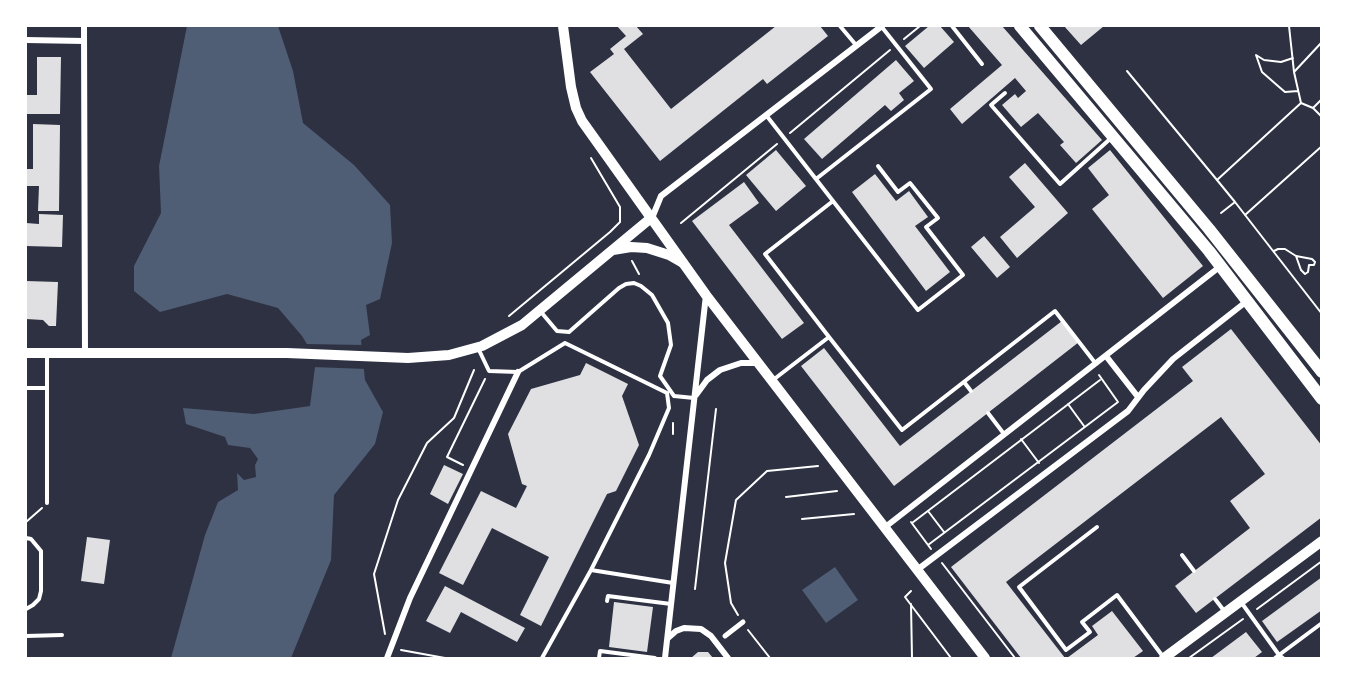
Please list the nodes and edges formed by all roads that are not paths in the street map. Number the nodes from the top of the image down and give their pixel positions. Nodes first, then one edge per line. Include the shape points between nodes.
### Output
1 (84, 26) edge
2 (563, 26) edge
3 (840, 26) edge
4 (881, 26) edge
5 (952, 26) edge
6 (1020, 26) edge
7 (1040, 26) edge
8 (26, 40) edge
9 (84, 40) junction
10 (856, 45) junction
11 (982, 64) dead end
12 (1005, 93) dead end
13 (766, 115) junction
14 (1113, 137) junction
15 (878, 166) dead end
16 (816, 179) junction
17 (833, 201) junction
18 (651, 218) junction
19 (612, 250) junction
20 (1232, 258) junction
21 (683, 263) junction
22 (1220, 266) junction
23 (706, 295) junction
24 (1247, 301) junction
25 (540, 310) junction
26 (829, 337) junction
27 (477, 348) junction
28 (26, 353) edge
29 (47, 353) junction
30 (85, 354) junction
31 (1106, 356) junction
32 (758, 363) junction
33 (1096, 364) junction
34 (518, 372) junction
35 (1322, 372) edge
36 (772, 381) junction
37 (964, 382) junction
38 (26, 388) edge
39 (46, 388) junction
40 (971, 391) dead end
41 (667, 393) junction
42 (674, 396) junction
43 (1138, 397) junction
44 (694, 398) junction
45 (1322, 399) edge
46 (988, 413) dead end
47 (1004, 434) junction
48 (47, 503) road end
49 (1097, 527) dead end
50 (885, 528) junction
51 (26, 538) edge
52 (1322, 541) edge
53 (1182, 555) dead end
54 (591, 570) junction
55 (917, 570) junction
56 (1194, 571) dead end
57 (673, 583) junction
58 (1215, 599) dead end
59 (607, 602) dead end
60 (1240, 602) junction
61 (671, 604) junction
62 (26, 609) edge
63 (1225, 613) junction
64 (743, 621) road end
65 (1322, 623) edge
66 (62, 635) dead end
67 (26, 636) edge
68 (725, 636) dead end
69 (667, 639) junction
70 (387, 658) edge
71 (543, 658) edge
72 (599, 658) edge
73 (655, 658) edge
74 (665, 658) edge
75 (728, 658) edge
76 (985, 658) edge
77 (1164, 658) edge
78 (1279, 658) edge

1 - 9 street
2 - 18 street via 569,77 579,115
3 - 10 lane
4 - 10 street
4 - 16 lane via 931,89
5 - 11 lane
6 - 14 main road
7 - 20 main road
8 - 9 street
9 - 30 street
10 - 13 street
12 - 14 lane via 991,105 1060,184
13 - 16 lane
13 - 18 street via 662,196
14 - 22 main road
15 - 17 lane via 898,192 910,183 938,218 926,227 963,275 918,310
16 - 17 lane
17 - 26 lane via 765,254
18 - 19 street
18 - 21 street
19 - 21 street via 646,248
19 - 25 street
20 - 22 street
20 - 35 main road
21 - 23 street
22 - 24 main road
22 - 31 street
23 - 32 street
23 - 44 street
24 - 43 street via 1173,359
24 - 45 main road
25 - 27 street via 518,327
25 - 42 lane via 557,331 569,332 619,288 634,283 641,286 652,295 668,323 671,345 660,376
26 - 36 lane
26 - 37 lane via 902,430
27 - 30 street via 408,358 287,353
27 - 34 lane via 489,371
28 - 29 street
29 - 30 street
29 - 39 lane
31 - 33 street
31 - 43 street
32 - 36 street
32 - 44 street via 741,363 720,370
33 - 37 lane via 1055,311
33 - 47 street
34 - 41 lane via 565,343
34 - 70 street via 410,598
36 - 50 street
37 - 40 lane
38 - 39 lane
39 - 48 lane
41 - 42 lane
41 - 54 lane via 669,408 649,455
42 - 44 lane
43 - 55 street via 1128,411
44 - 57 street
46 - 47 lane
47 - 50 street
49 - 77 lane via 1018,587 1066,650 1090,632 1082,622 1117,595
50 - 55 street
51 - 62 lane via 41,551 41,591 39,599
52 - 60 street
53 - 56 lane
54 - 57 lane
54 - 71 lane
55 - 76 street
57 - 61 street
58 - 63 lane
59 - 61 lane via 608,596
60 - 63 street
60 - 78 lane
61 - 69 street
63 - 77 street
64 - 68 street
65 - 78 lane
66 - 67 lane
69 - 74 street
69 - 75 street via 684,628 701,629
72 - 73 lane via 600,651

